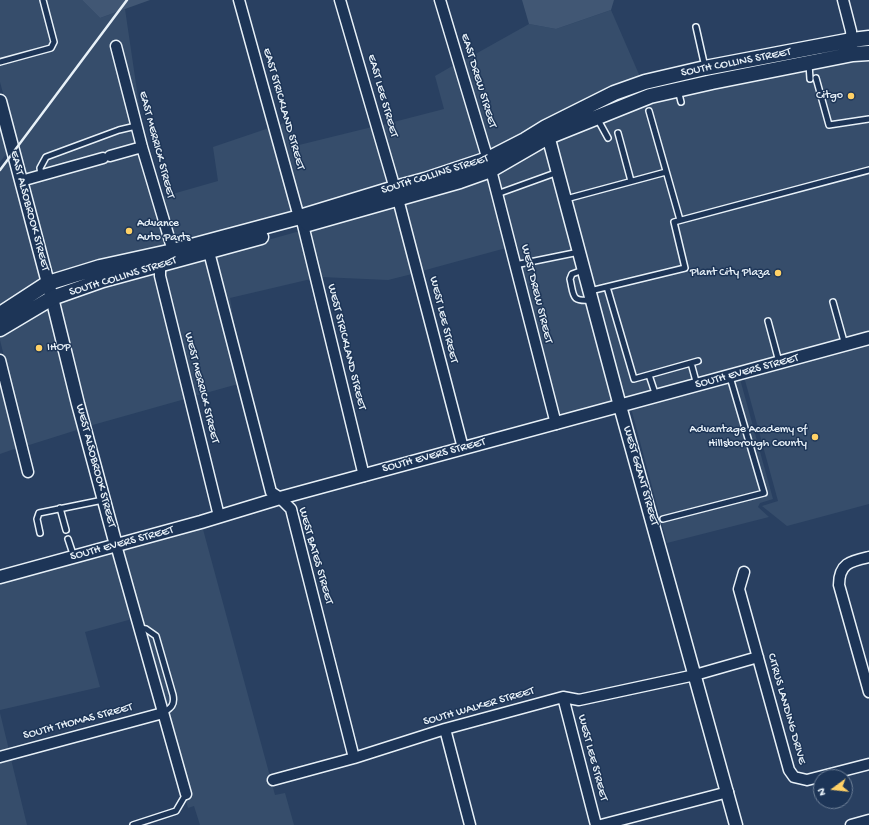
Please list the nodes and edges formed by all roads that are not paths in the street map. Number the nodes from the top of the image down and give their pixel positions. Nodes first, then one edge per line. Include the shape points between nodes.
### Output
1 (43, 0) edge
2 (239, 0) edge
3 (340, 0) edge
4 (440, 0) edge
5 (843, 0) edge
6 (696, 27) dead end
7 (869, 38) edge
8 (852, 40) junction
9 (116, 46) dead end
10 (869, 53) edge
11 (853, 54) junction
12 (0, 61) edge
13 (809, 63) junction
14 (705, 68) junction
15 (774, 70) junction
16 (675, 75) junction
17 (816, 78) dead end
18 (810, 79) dead end
19 (680, 96) junction
20 (0, 100) edge
21 (649, 111) dead end
22 (596, 117) junction
23 (869, 120) edge
24 (136, 126) junction
25 (547, 132) junction
26 (618, 134) dead end
27 (608, 138) dead end
28 (142, 147) junction
29 (489, 164) junction
30 (869, 170) edge
31 (558, 172) junction
32 (666, 172) junction
33 (42, 175) junction
34 (21, 180) junction
35 (631, 181) junction
36 (396, 193) junction
37 (497, 194) junction
38 (565, 199) junction
39 (680, 220) junction
40 (302, 221) junction
41 (173, 251) junction
42 (208, 252) junction
43 (579, 252) junction
44 (118, 263) junction
45 (160, 265) junction
46 (515, 266) junction
47 (48, 283) junction
48 (607, 286) junction
49 (591, 296) junction
50 (52, 298) junction
51 (833, 302) dead end
52 (0, 314) edge
53 (768, 321) dead end
54 (0, 324) edge
55 (0, 329) edge
56 (869, 338) edge
57 (845, 346) junction
58 (0, 360) edge
59 (698, 361) dead end
60 (691, 363) junction
61 (779, 363) junction
62 (649, 375) junction
63 (730, 377) junction
64 (697, 386) junction
65 (657, 396) junction
66 (620, 406) junction
67 (556, 424) junction
68 (463, 448) junction
69 (28, 472) dead end
70 (364, 476) junction
71 (280, 498) junction
72 (104, 499) junction
73 (60, 508) junction
74 (219, 516) junction
75 (663, 520) dead end
76 (66, 530) dead end
77 (40, 533) dead end
78 (68, 539) dead end
79 (116, 545) junction
80 (74, 557) junction
81 (869, 557) edge
82 (744, 572) dead end
83 (0, 578) edge
84 (140, 628) junction
85 (758, 657) junction
86 (865, 662) edge
87 (695, 675) junction
88 (869, 692) edge
89 (563, 697) junction
90 (163, 713) junction
91 (445, 729) junction
92 (0, 757) edge
93 (354, 758) junction
94 (869, 764) edge
95 (273, 780) dead end
96 (728, 792) junction
97 (186, 794) joint
98 (869, 820) edge
99 (133, 825) edge
100 (470, 825) edge
101 (596, 825) edge
102 (601, 825) edge
103 (736, 825) edge
104 (851, 825) edge

1 - 12 lane via 54,42 51,48
2 - 40 street, EAST STRICKLAND STREET
3 - 36 street, EAST LEE STREET
4 - 29 street, EAST DREW STREET
5 - 8 street
6 - 14 lane
7 - 8 main road, SOUTH COLLINS STREET
8 - 11 street
8 - 14 main road, SOUTH COLLINS STREET
8 - 15 main road via 842,50 832,54
9 - 24 street, EAST MERRICK STREET
10 - 11 main road, SOUTH COLLINS STREET
11 - 13 main road, SOUTH COLLINS STREET
13 - 15 main road, SOUTH COLLINS STREET
13 - 18 lane
14 - 16 main road, SOUTH COLLINS STREET
15 - 19 main road, SOUTH COLLINS STREET
16 - 19 lane
16 - 25 main road, SOUTH COLLINS STREET via 614,93 586,113 556,130
17 - 23 lane via 829,125
19 - 22 main road, SOUTH COLLINS STREET via 650,96
20 - 34 street, EAST ALSOBROOK STREET
21 - 32 lane
22 - 25 main road, SOUTH COLLINS STREET
22 - 27 lane
24 - 28 street, EAST MERRICK STREET
24 - 33 lane via 46,157 40,168
25 - 29 main road, SOUTH COLLINS STREET
25 - 31 street, WEST GRANT STREET
26 - 35 lane
28 - 33 street
28 - 41 street, EAST MERRICK STREET
29 - 36 main road, SOUTH COLLINS STREET via 460,182
29 - 37 street, WEST DREW STREET
30 - 39 lane
31 - 37 lane
31 - 38 street, WEST GRANT STREET
32 - 35 lane
32 - 39 lane
33 - 34 street
34 - 47 street, EAST ALSOBROOK STREET
35 - 38 lane
36 - 40 main road, SOUTH COLLINS STREET
36 - 68 street, WEST LEE STREET
37 - 46 street, WEST DREW STREET
38 - 43 street, WEST GRANT STREET
39 - 48 lane via 674,222 685,268
40 - 41 main road, SOUTH COLLINS STREET
40 - 42 main road, SOUTH COLLINS STREET
40 - 70 street, WEST STRICKLAND STREET
41 - 44 main road, SOUTH COLLINS STREET
42 - 45 main road, SOUTH COLLINS STREET
42 - 71 street, WEST BATES STREET via 271,492
43 - 46 lane
43 - 49 street, WEST GRANT STREET
44 - 47 main road, SOUTH COLLINS STREET
44 - 50 main road via 69,283 56,290
45 - 50 main road, SOUTH COLLINS STREET via 103,280
45 - 74 street, WEST MERRICK STREET via 160,276
46 - 67 street, WEST DREW STREET
47 - 50 street, EAST ALSOBROOK STREET
47 - 52 main road, SOUTH COLLINS STREET
47 - 54 main road via 34,303
48 - 49 lane
48 - 62 lane via 634,379
49 - 66 street, WEST GRANT STREET
50 - 55 main road, SOUTH COLLINS STREET
50 - 72 street, WEST ALSOBROOK STREET
51 - 57 lane
53 - 61 lane
56 - 57 street, SOUTH EVERS STREET
57 - 61 street, SOUTH EVERS STREET
58 - 69 street
59 - 60 lane
60 - 62 lane
60 - 64 lane
61 - 63 street, SOUTH EVERS STREET
62 - 65 lane
63 - 64 street, SOUTH EVERS STREET
63 - 75 lane via 764,492
64 - 65 street, SOUTH EVERS STREET
65 - 66 street, SOUTH EVERS STREET
66 - 67 street, SOUTH EVERS STREET
66 - 87 street, WEST GRANT STREET
67 - 68 street, SOUTH EVERS STREET
68 - 70 street, SOUTH EVERS STREET
70 - 71 street, SOUTH EVERS STREET
71 - 74 street, SOUTH EVERS STREET
71 - 93 street, WEST BATES STREET via 291,509
72 - 73 lane
72 - 79 street, WEST ALSOBROOK STREET
73 - 76 lane
73 - 77 lane via 39,512 37,519
74 - 79 street, SOUTH EVERS STREET
78 - 80 lane
79 - 80 street, SOUTH EVERS STREET
79 - 84 street, WEST ALSOBROOK STREET
80 - 83 street, SOUTH EVERS STREET
81 - 86 street via 846,564 839,577 839,585
82 - 85 street, CITRUS LANDING DRIVE via 740,589
84 - 90 street, WEST ALSOBROOK STREET
84 - 90 lane via 156,636 173,696 171,708
85 - 87 street, SOUTH WALKER STREET
85 - 94 street, CITRUS LANDING DRIVE via 786,762 794,778 807,780
86 - 88 street
87 - 89 street, SOUTH WALKER STREET via 578,700
87 - 96 street, WEST GRANT STREET
89 - 91 street, SOUTH WALKER STREET
89 - 101 street, WEST LEE STREET
90 - 92 street, SOUTH THOMAS STREET
90 - 97 street, WEST ALSOBROOK STREET
91 - 93 street, SOUTH WALKER STREET
91 - 100 street
93 - 95 street, SOUTH WALKER STREET
96 - 102 street
96 - 103 street, WEST GRANT STREET
97 - 99 lane via 176,811
98 - 104 street

